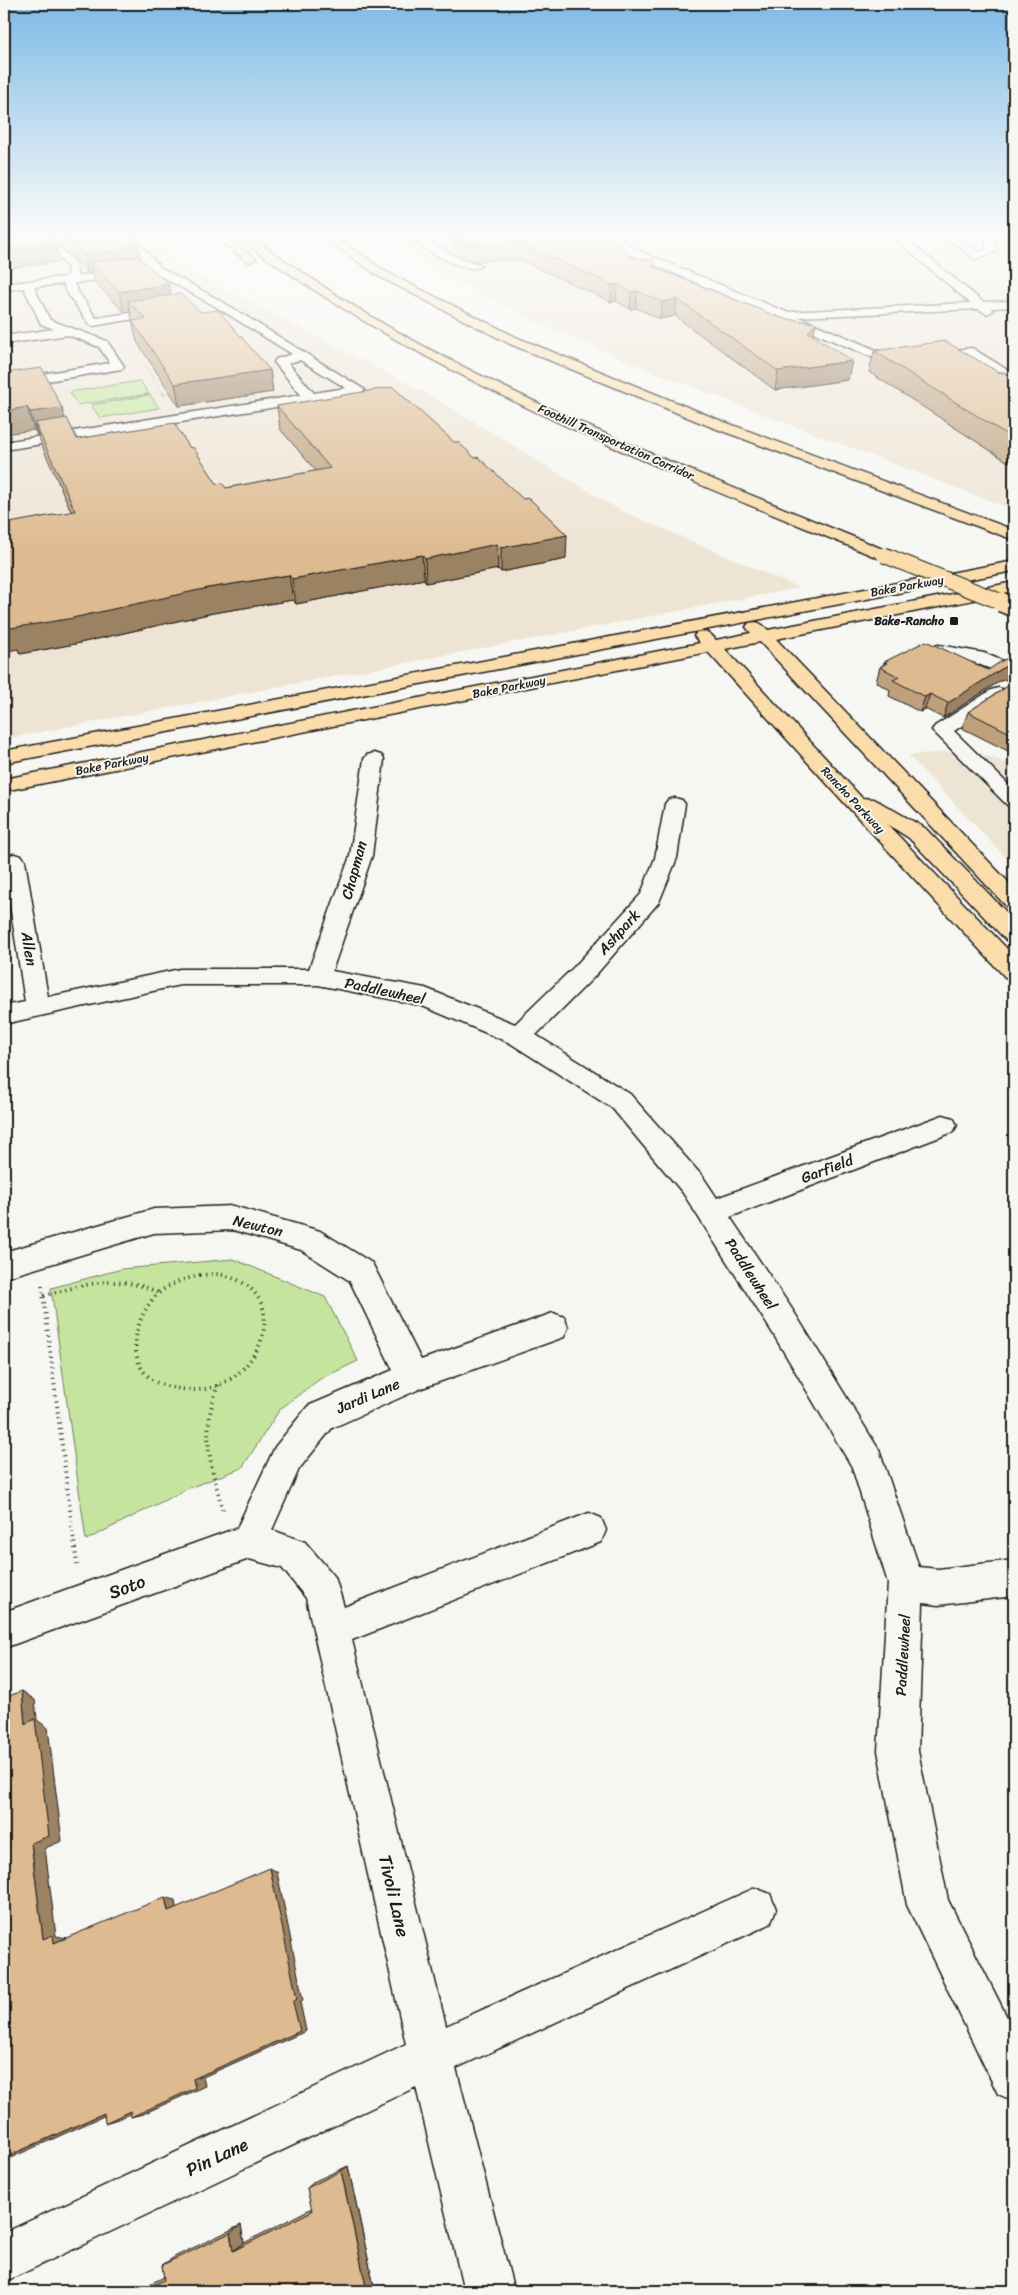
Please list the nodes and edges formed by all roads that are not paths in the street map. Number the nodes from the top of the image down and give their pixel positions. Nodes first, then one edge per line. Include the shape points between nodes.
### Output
1 (96, 341) edge
2 (279, 341) edge
3 (402, 341) edge
4 (405, 341) edge
5 (514, 341) edge
6 (846, 341) edge
7 (302, 355) junction
8 (430, 356) junction
9 (1014, 378) edge
10 (4, 384) edge
11 (310, 397) junction
12 (4, 446) edge
13 (1010, 534) edge
14 (1014, 566) edge
15 (1014, 588) edge
16 (1014, 607) edge
17 (744, 618) junction
18 (694, 628) junction
19 (765, 637) junction
20 (713, 647) junction
21 (939, 650) edge
22 (4, 757) edge
23 (374, 760) dead end
24 (4, 785) edge
25 (842, 789) junction
26 (1014, 801) edge
27 (675, 804) dead end
28 (14, 861) dead end
29 (1014, 901) edge
30 (1014, 934) edge
31 (1014, 971) edge
32 (318, 977) junction
33 (38, 1008) junction
34 (4, 1015) edge
35 (519, 1036) junction
36 (943, 1125) dead end
37 (711, 1212) junction
38 (4, 1265) edge
39 (553, 1327) dead end
40 (413, 1376) junction
41 (589, 1530) dead end
42 (241, 1544) junction
43 (1014, 1578) edge
44 (906, 1583) junction
45 (4, 1630) edge
46 (332, 1630) junction
47 (755, 1909) dead end
48 (431, 2056) junction
49 (1014, 2078) edge
50 (4, 2258) edge
51 (489, 2291) edge

1 - 10 street via 103,344 118,366
2 - 7 street
3 - 8 main road
4 - 8 main road, Foothill Transportation Corridor
5 - 13 main road via 714,423
6 - 9 street via 878,355 905,360 968,351
7 - 11 street via 280,362
7 - 11 street via 358,390
8 - 16 main road, Foothill Transportation Corridor, bridge via 603,438
11 - 12 street
14 - 17 main road, Bake Parkway
15 - 19 main road, Bake Parkway
17 - 18 main road, Bake Parkway
17 - 19 main road
18 - 20 main road, Rancho Parkway
18 - 22 main road, Bake Parkway
19 - 20 main road, Bake Parkway
19 - 29 main road
20 - 24 main road, Bake Parkway
20 - 25 main road, Rancho Parkway
21 - 26 street via 978,657 1007,678 942,730
23 - 32 street, Chapman via 361,856
25 - 30 main road via 918,833
25 - 31 main road, Rancho Parkway
27 - 35 street, Ashpark via 666,858 651,897 584,972
28 - 33 street, Allen
32 - 33 street, Paddlewheel via 180,977
32 - 35 street, Paddlewheel via 424,998
33 - 34 street, Paddlewheel
35 - 37 street, Paddlewheel via 621,1101
36 - 37 street, Garfield
37 - 44 street, Paddlewheel via 783,1322 867,1461
38 - 40 street, Newton via 154,1221 233,1218 310,1240 361,1272
39 - 40 street, Jardi Lane
40 - 42 street, Jardi Lane via 320,1417 286,1458
41 - 46 street
42 - 45 street, Soto
42 - 46 street, Tivoli Lane via 293,1554 322,1590
43 - 44 street via 938,1587
44 - 49 street, Paddlewheel via 898,1751 928,1905
46 - 48 street, Tivoli Lane
47 - 48 street, Pin Lane
48 - 50 street, Pin Lane
48 - 51 street, Tivoli Lane

